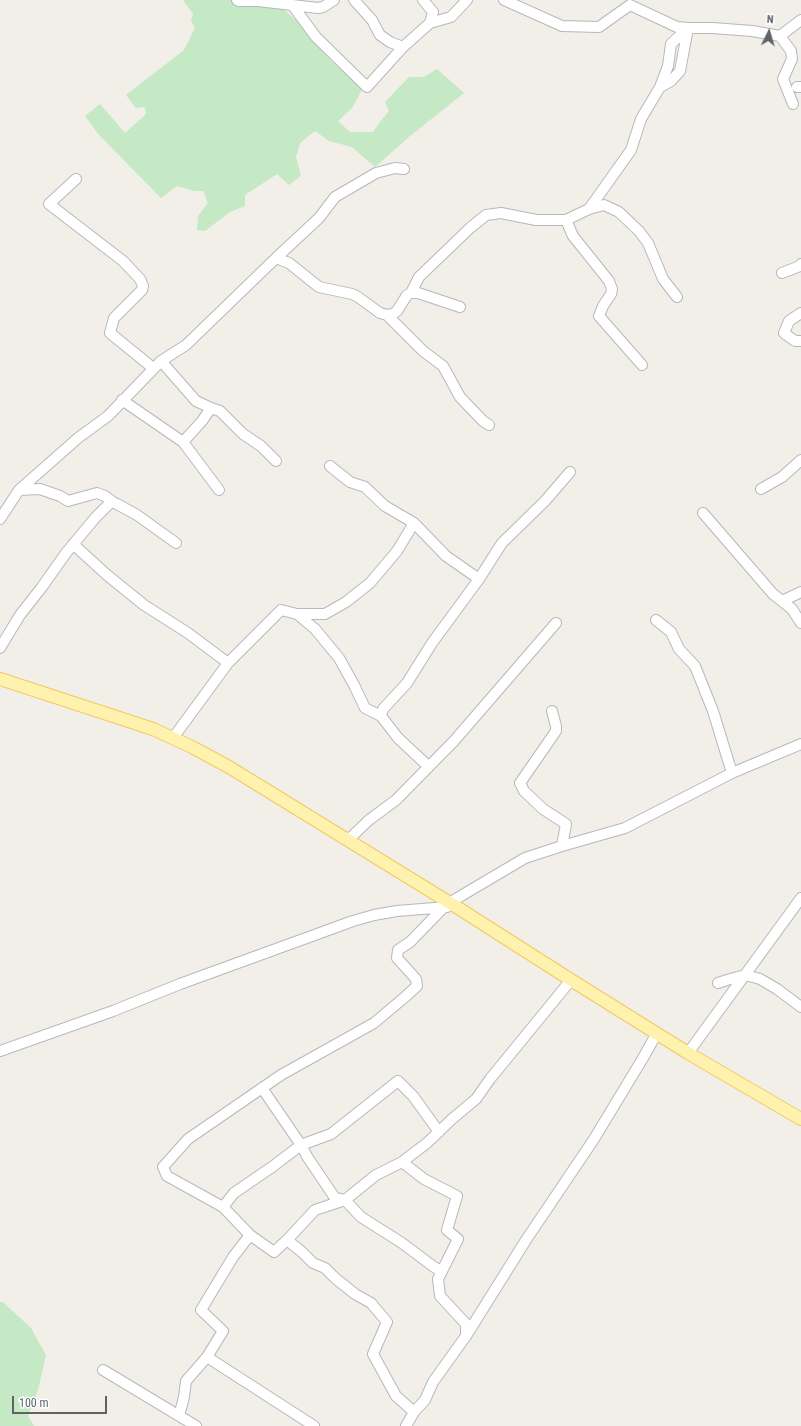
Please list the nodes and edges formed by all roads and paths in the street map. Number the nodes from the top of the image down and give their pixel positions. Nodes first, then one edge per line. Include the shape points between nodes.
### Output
1 (237, 0) edge
2 (334, 0) edge
3 (354, 0) edge
4 (423, 0) edge
5 (467, 0) edge
6 (504, 0) edge
7 (293, 6) junction
8 (801, 20) edge
9 (430, 23) junction
10 (688, 28) junction
11 (780, 36) junction
12 (403, 47) junction
13 (793, 104) dead end
14 (404, 169) dead end
15 (76, 179) dead end
16 (589, 209) junction
17 (566, 220) junction
18 (276, 258) junction
19 (801, 264) edge
20 (782, 273) dead end
21 (411, 293) junction
22 (677, 297) dead end
23 (460, 307) dead end
24 (801, 313) edge
25 (387, 315) junction
26 (801, 341) edge
27 (157, 365) junction
28 (642, 365) dead end
29 (122, 400) junction
30 (211, 408) junction
31 (489, 425) dead end
32 (183, 442) junction
33 (801, 460) edge
34 (276, 461) dead end
35 (330, 466) dead end
36 (570, 472) dead end
37 (761, 489) dead end
38 (19, 490) junction
39 (219, 490) dead end
40 (113, 502) junction
41 (703, 513) dead end
42 (0, 519) edge
43 (414, 523) junction
44 (176, 543) dead end
45 (73, 544) junction
46 (480, 579) junction
47 (801, 592) edge
48 (782, 601) junction
49 (297, 614) junction
50 (656, 620) dead end
51 (556, 623) dead end
52 (801, 623) edge
53 (0, 648) edge
54 (228, 663) junction
55 (0, 679) edge
56 (552, 711) dead end
57 (381, 716) junction
58 (174, 738) junction
59 (801, 744) edge
60 (428, 766) junction
61 (732, 773) junction
62 (348, 840) junction
63 (562, 846) junction
64 (801, 898) edge
65 (449, 905) junction
66 (745, 975) junction
67 (571, 980) junction
68 (718, 983) dead end
69 (801, 1007) edge
70 (657, 1033) junction
71 (0, 1051) edge
72 (688, 1053) junction
73 (262, 1088) junction
74 (801, 1119) edge
75 (439, 1132) junction
76 (302, 1145) junction
77 (402, 1162) junction
78 (345, 1200) junction
79 (224, 1207) junction
80 (250, 1235) junction
81 (287, 1240) junction
82 (442, 1270) junction
83 (466, 1336) junction
84 (207, 1356) junction
85 (103, 1370) dead end
86 (414, 1412) junction
87 (179, 1416) junction
88 (196, 1426) edge
89 (314, 1426) edge
90 (406, 1426) edge

1 - 7 street
2 - 7 street via 318,8
3 - 12 street via 372,20 380,34 390,42
4 - 9 street via 433,12
5 - 9 street via 451,18
6 - 10 street via 562,26 599,27 630,5 677,27
7 - 12 street via 316,37 368,87
8 - 11 street
9 - 12 street
10 - 11 street via 737,30
10 - 16 street via 671,44 668,66 660,87 641,119 631,150
11 - 13 street via 791,51 792,59 783,79
14 - 18 street via 395,168 376,173 336,197 319,218
15 - 27 street via 49,204 123,261 140,279 142,290 114,318 110,334
16 - 17 street
16 - 22 street via 604,205 619,212 639,231 648,243 662,279
17 - 21 street via 536,220 501,213 486,215 419,277
17 - 28 street via 573,236 609,281 612,289 599,316
18 - 25 street via 289,263 319,287 352,294
18 - 27 street via 186,345
19 - 20 street
21 - 23 street
21 - 25 street via 397,311
24 - 26 street via 789,321 784,333 795,341
25 - 31 street via 423,351 443,366 460,397
27 - 29 street
27 - 30 street via 196,401
29 - 32 street
29 - 38 street via 108,416 78,438
30 - 32 street
30 - 34 street via 220,411
32 - 39 street
33 - 37 street via 782,477
35 - 43 street via 350,482 365,487 385,506
36 - 46 street via 545,501 502,543
38 - 40 street via 40,489 68,501 97,493
38 - 42 street
40 - 44 street via 137,515
40 - 45 street via 103,509
41 - 48 street via 773,594
43 - 46 street via 446,556
43 - 49 street via 397,552 370,583 346,602 325,614
45 - 53 street via 20,615
45 - 54 street via 144,605
46 - 57 street via 432,643 407,683 383,709
47 - 48 street
48 - 52 street via 792,609
49 - 54 street via 281,610
49 - 57 street via 339,658 365,708
50 - 61 street via 671,632 679,649 696,666
51 - 60 street via 454,740
54 - 58 street
55 - 58 main road via 139,724
56 - 63 street via 556,731 520,783 524,791 543,809 566,824
57 - 60 street via 398,738
58 - 62 main road via 229,767
59 - 61 street
60 - 62 street via 396,800
61 - 63 street via 625,828
62 - 65 main road
63 - 65 street via 525,858
64 - 66 street
65 - 67 main road
65 - 71 street via 398,911 353,921
65 - 73 street via 398,950 397,958 416,979 417,986 374,1023
66 - 68 street
66 - 69 street via 760,979
66 - 72 street
67 - 70 main road
67 - 75 street via 476,1099
70 - 72 main road
70 - 83 street via 594,1139
72 - 74 main road
73 - 76 street
73 - 79 street via 188,1139 164,1167 168,1176
75 - 76 street via 413,1096 398,1081 331,1134
75 - 77 street
76 - 78 street via 335,1198
76 - 79 street via 234,1193
77 - 78 street via 376,1175
77 - 82 street via 424,1179 457,1196 448,1230 458,1239
78 - 81 street via 315,1210
78 - 82 street via 362,1217
79 - 80 street
80 - 81 street via 274,1252
80 - 84 street via 202,1310 223,1331
81 - 86 street via 313,1263 325,1268 355,1294 371,1303 387,1322 373,1354 396,1396
82 - 83 street via 438,1279 440,1296 466,1324
83 - 86 street via 433,1382 425,1400
84 - 87 street via 186,1381
84 - 89 street
85 - 87 street
86 - 90 street
87 - 88 street

